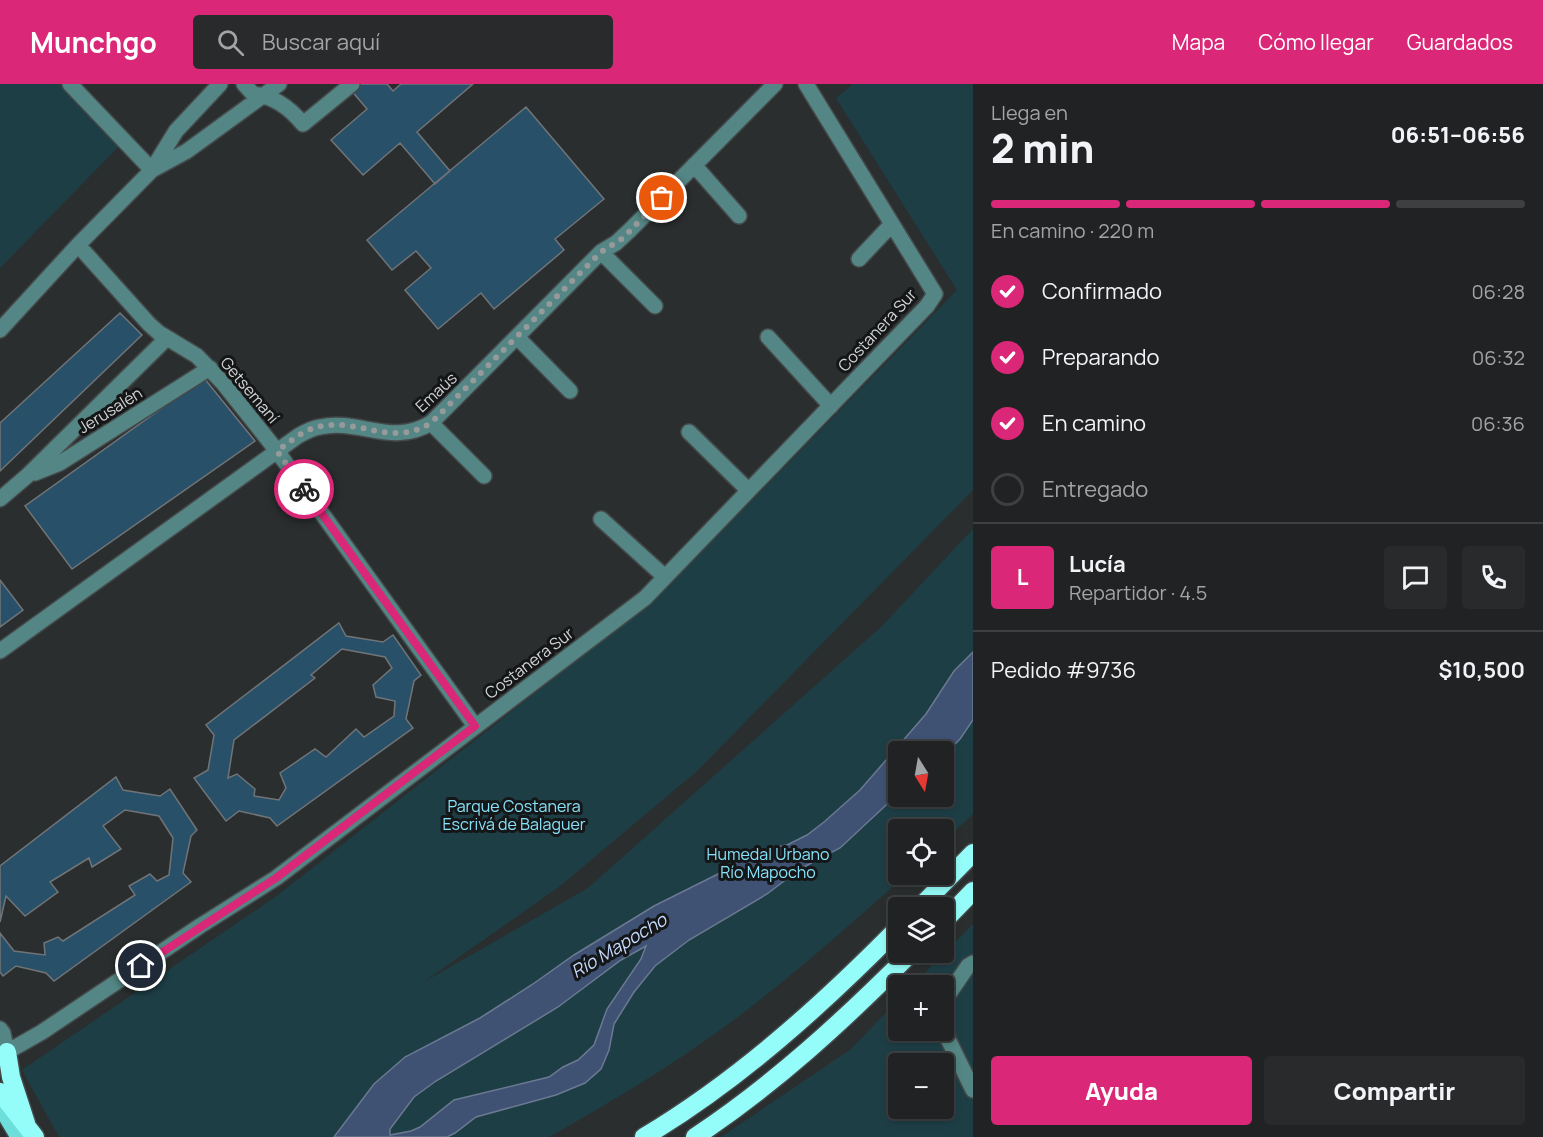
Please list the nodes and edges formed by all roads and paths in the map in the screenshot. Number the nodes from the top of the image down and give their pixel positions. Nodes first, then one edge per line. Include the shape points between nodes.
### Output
1 (70, 84) edge
2 (220, 84) edge
3 (244, 84) edge
4 (279, 84) edge
5 (352, 84) edge
6 (775, 84) edge
7 (806, 84) edge
8 (264, 95) junction
9 (694, 165) junction
10 (152, 170) junction
11 (740, 216) dead end
12 (892, 224) junction
13 (78, 245) junction
14 (601, 252) junction
15 (859, 259) dead end
16 (655, 306) dead end
17 (0, 330) edge
18 (517, 337) junction
19 (768, 337) dead end
20 (167, 338) junction
21 (210, 368) junction
22 (570, 391) dead end
23 (831, 405) junction
24 (431, 423) junction
25 (689, 432) dead end
26 (277, 451) junction
27 (27, 476) junction
28 (484, 476) dead end
29 (748, 490) junction
30 (0, 499) edge
31 (601, 519) dead end
32 (665, 577) junction
33 (0, 651) edge
34 (475, 726) junction
35 (973, 853) edge
36 (973, 891) edge
37 (930, 897) edge
38 (954, 911) edge
39 (888, 938) edge
40 (901, 963) edge
41 (973, 963) edge
42 (0, 1029) edge
43 (4, 1054) edge
44 (973, 1090) edge
45 (0, 1092) edge
46 (0, 1107) edge
47 (26, 1132) edge
48 (644, 1137) edge
49 (695, 1137) edge

1 - 10 street
2 - 10 street via 176,131
3 - 8 street via 253,94
4 - 8 street
5 - 8 street via 303,124 286,107
6 - 9 street, Emaús
7 - 12 street
8 - 10 street via 187,151
9 - 11 street
9 - 14 street, Emaús via 623,238
10 - 13 street
12 - 15 street
12 - 23 street, Costanera Sur via 935,294
13 - 17 street
13 - 20 street, Getsemaní via 141,316
14 - 16 street
14 - 18 street, Emaús
18 - 22 street
18 - 24 street, Emaús
19 - 23 street
20 - 21 street, Getsemaní
20 - 27 street, Jerusalén
21 - 26 street, Getsemaní
21 - 27 street, Jerusalén via 60,463
23 - 29 street, Costanera Sur
24 - 26 street, Emaús via 399,434 320,426
24 - 28 street
25 - 29 street
26 - 33 street, Emaús
26 - 34 street, Getsemaní
27 - 30 street, Jerusalén
29 - 32 street, Costanera Sur
31 - 32 street
32 - 34 street, Costanera Sur via 645,598
34 - 43 street, Costanera Sur via 276,878
35 - 37 highway
36 - 38 highway
39 - 48 highway via 743,1069
40 - 49 highway via 792,1065
41 - 44 street via 944,1001 948,1039
42 - 43 street
43 - 47 highway
45 - 47 highway
46 - 47 main road

